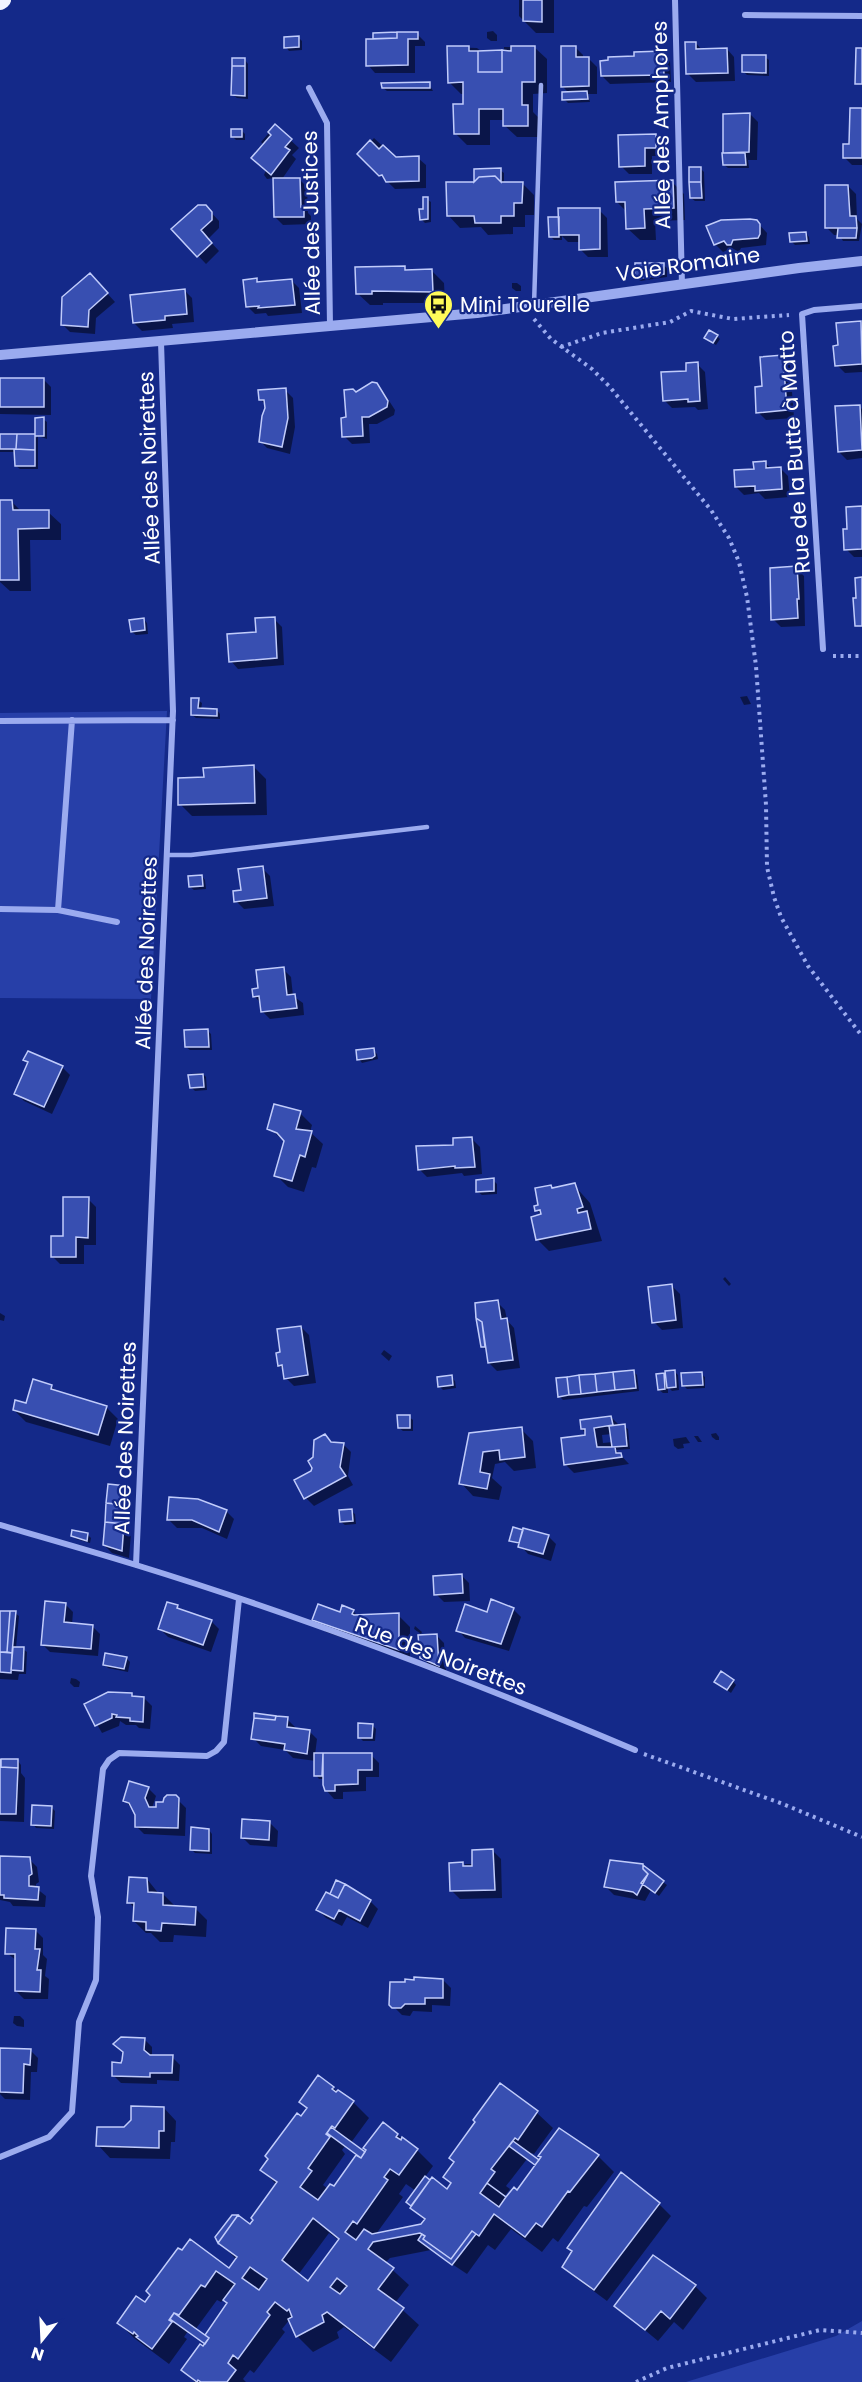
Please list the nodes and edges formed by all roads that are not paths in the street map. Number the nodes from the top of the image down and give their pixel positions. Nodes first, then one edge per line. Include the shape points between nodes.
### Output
1 (675, 0) edge
2 (745, 15) dead end
3 (862, 15) edge
4 (541, 85) dead end
5 (309, 88) dead end
6 (862, 261) edge
7 (682, 285) junction
8 (530, 306) junction
9 (862, 306) edge
10 (330, 326) junction
11 (161, 342) junction
12 (0, 355) edge
13 (823, 649) road end
14 (72, 720) junction
15 (173, 720) junction
16 (0, 721) edge
17 (427, 827) dead end
18 (167, 855) junction
19 (0, 909) edge
20 (58, 910) junction
21 (117, 922) dead end
22 (0, 1525) edge
23 (136, 1565) junction
24 (239, 1599) junction
25 (635, 1750) road end
26 (0, 2157) edge

1 - 7 street, Allée des Amphores
2 - 3 street
4 - 8 lane
5 - 10 street, Allée des Justices via 327,123
6 - 7 street, Voie Romaine
7 - 8 street, Voie Romaine
8 - 10 street, Voie Romaine
9 - 13 street, Rue de la Butte à Matto via 802,314
10 - 11 street, Voie Romaine
11 - 12 street, Voie Romaine
11 - 15 street, Allée des Noirettes
14 - 15 street
14 - 16 street
14 - 20 street
15 - 18 street, Allée des Noirettes
17 - 18 lane
18 - 23 street, Allée des Noirettes
19 - 20 street
20 - 21 street
22 - 23 street, Rue des Noirettes
23 - 24 street, Rue des Noirettes
24 - 25 street, Rue des Noirettes via 429,1667
24 - 26 street via 224,1742 207,1756 119,1753 103,1769 91,1876 98,1917 96,1980 79,2022 72,2112 49,2137

